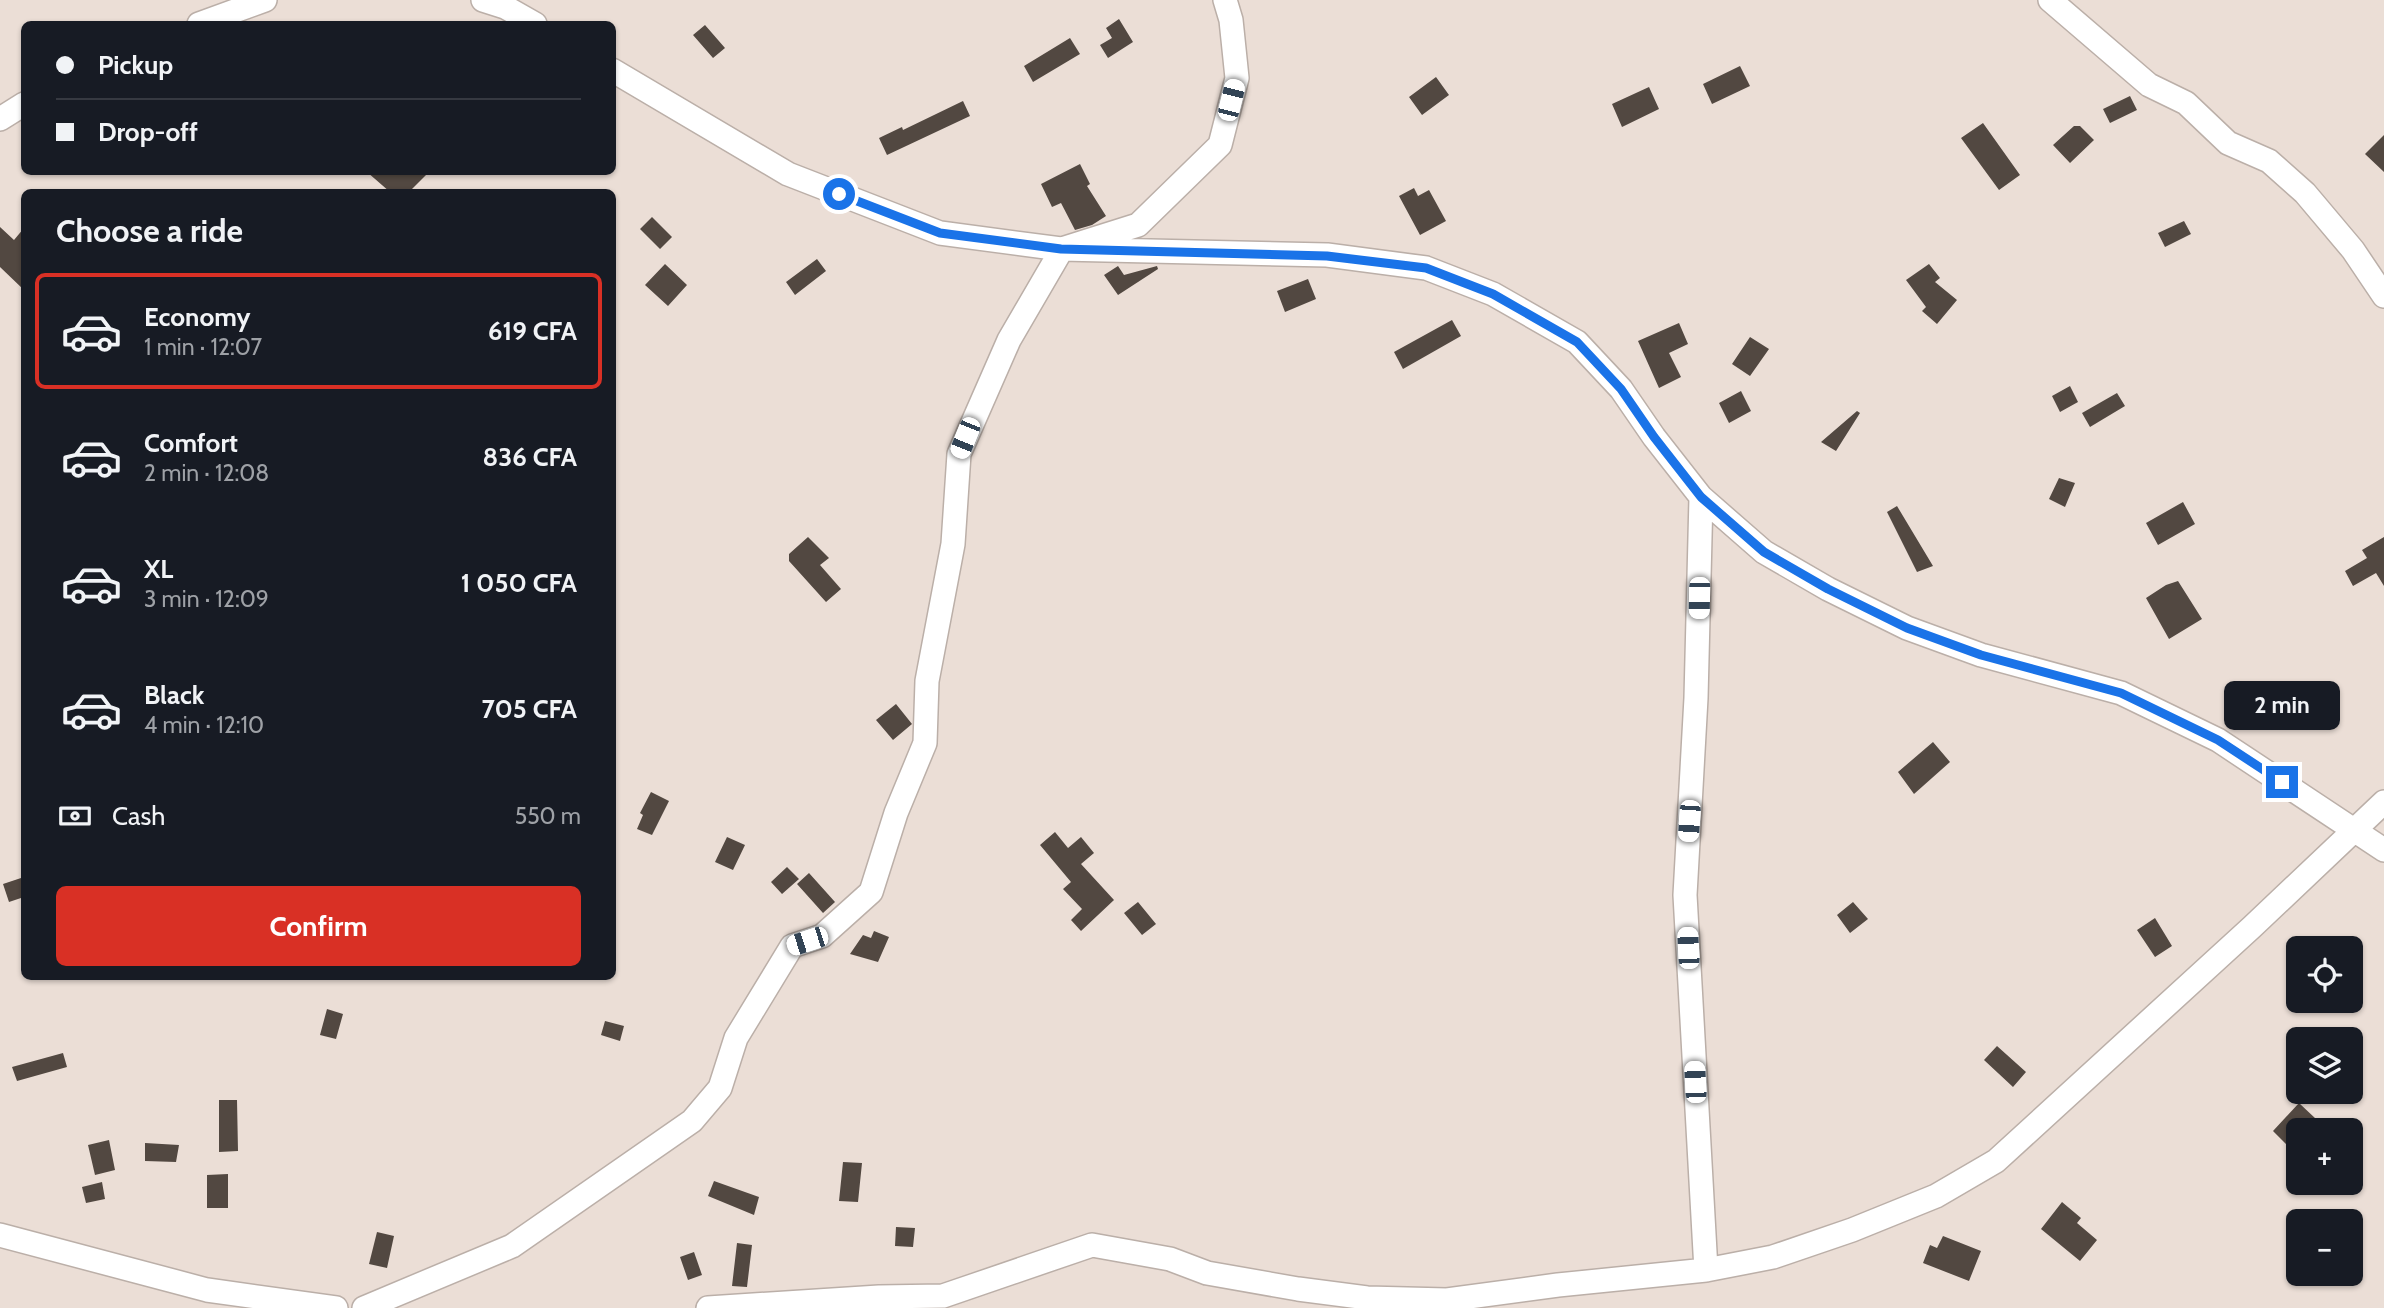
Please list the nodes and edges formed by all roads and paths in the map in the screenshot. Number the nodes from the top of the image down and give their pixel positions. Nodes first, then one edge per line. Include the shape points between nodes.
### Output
1 (265, 0) edge
2 (483, 0) edge
3 (1225, 0) edge
4 (2050, 0) edge
5 (207, 21) edge
6 (531, 21) edge
7 (616, 72) edge
8 (21, 106) edge
9 (0, 119) edge
10 (1062, 249) junction
11 (2384, 296) edge
12 (1701, 497) junction
13 (2384, 802) edge
14 (2354, 830) junction
15 (2384, 850) edge
16 (0, 1235) edge
17 (1706, 1270) junction
18 (335, 1308) edge
19 (364, 1308) edge
20 (708, 1308) edge

1 - 5 street
2 - 6 street
3 - 10 street via 1237,78 1220,145 1138,225
4 - 11 street via 2149,85 2186,103 2228,143 2269,161 2305,193
7 - 10 street via 788,174 940,233
8 - 9 street
10 - 12 street via 1327,256 1426,268 1493,294 1577,342 1621,389
10 - 19 street via 1009,340 959,454 953,544 927,681 925,743 895,813 871,892 822,936 792,946 736,1038 720,1088 692,1121 512,1247
12 - 14 street via 1764,552 1828,589 1907,628 1981,655 2121,693 2218,740
12 - 17 street via 1685,895
13 - 14 street
14 - 15 street
14 - 17 street via 1996,1161 1936,1196 1852,1230 1773,1257
16 - 18 street via 207,1290
17 - 20 street via 1447,1300 1367,1298 1207,1273 1170,1259 1092,1244 943,1296

